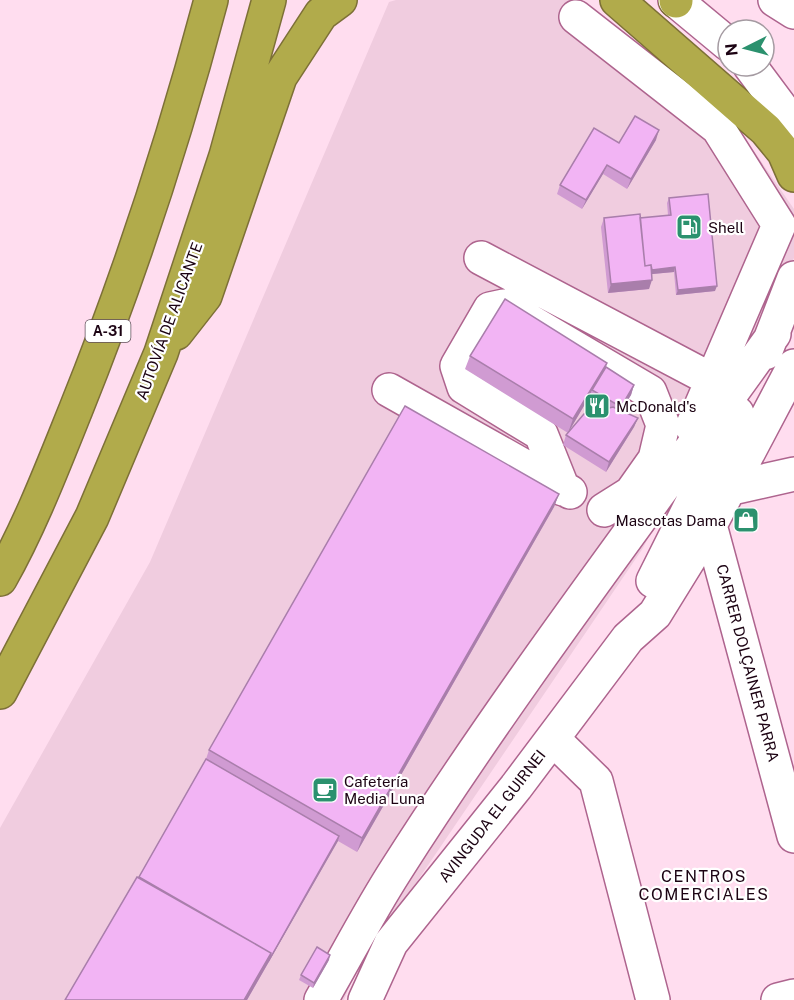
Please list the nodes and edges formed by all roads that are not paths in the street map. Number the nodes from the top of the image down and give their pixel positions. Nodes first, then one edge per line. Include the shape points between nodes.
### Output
1 (211, 0) edge
2 (269, 0) edge
3 (340, 0) edge
4 (617, 0) edge
5 (676, 0) edge
6 (775, 0) edge
7 (794, 12) edge
8 (576, 17) dead end
9 (716, 34) edge
10 (776, 73) edge
11 (759, 78) edge
12 (794, 85) edge
13 (794, 125) edge
14 (794, 175) edge
15 (786, 220) edge
16 (481, 258) dead end
17 (794, 278) edge
18 (774, 334) junction
19 (161, 353) junction
20 (794, 366) edge
21 (712, 380) junction
22 (389, 390) dead end
23 (690, 423) junction
24 (794, 474) edge
25 (563, 489) junction
26 (728, 489) junction
27 (604, 510) junction
28 (710, 525) junction
29 (634, 529) junction
30 (0, 579) edge
31 (628, 638) junction
32 (0, 692) edge
33 (554, 738) junction
34 (787, 778) edge
35 (794, 836) edge
36 (794, 996) edge
37 (321, 1000) edge
38 (365, 1000) edge
39 (653, 1000) edge
40 (778, 1000) edge

1 - 30 highway, A-31 via 170,150 112,320 59,451
2 - 19 highway, AUTOVÍA DE ALICANTE via 226,156
3 - 19 highway via 321,14 280,77 205,296
4 - 14 highway via 766,130 784,152
5 - 9 street
6 - 7 street
8 - 15 street via 718,128
10 - 12 street
11 - 13 street
15 - 21 street
16 - 21 street
17 - 18 street, AVINGUDA EL GUIRNEI
18 - 23 street
18 - 31 street, AVINGUDA EL GUIRNEI
19 - 32 highway, AUTOVÍA DE ALICANTE via 92,517
20 - 26 street, AVINGUDA EL GUIRNEI
21 - 23 street
22 - 25 street
23 - 25 street via 650,392 504,306 490,309 457,366 464,387 541,434
23 - 27 street via 655,459 631,494
23 - 29 street via 680,467
24 - 26 street
25 - 27 street
26 - 28 street, AVINGUDA EL GUIRNEI
27 - 29 street
28 - 31 street, AVINGUDA EL GUIRNEI via 655,614
28 - 34 street, CARRER DOLÇAINER PARRA
29 - 37 street via 584,594 395,871
31 - 33 street, AVINGUDA EL GUIRNEI
33 - 38 street, AVINGUDA EL GUIRNEI via 391,943
33 - 39 street via 596,781
34 - 35 street, CARRER DOLÇAINER PARRA
36 - 40 street

